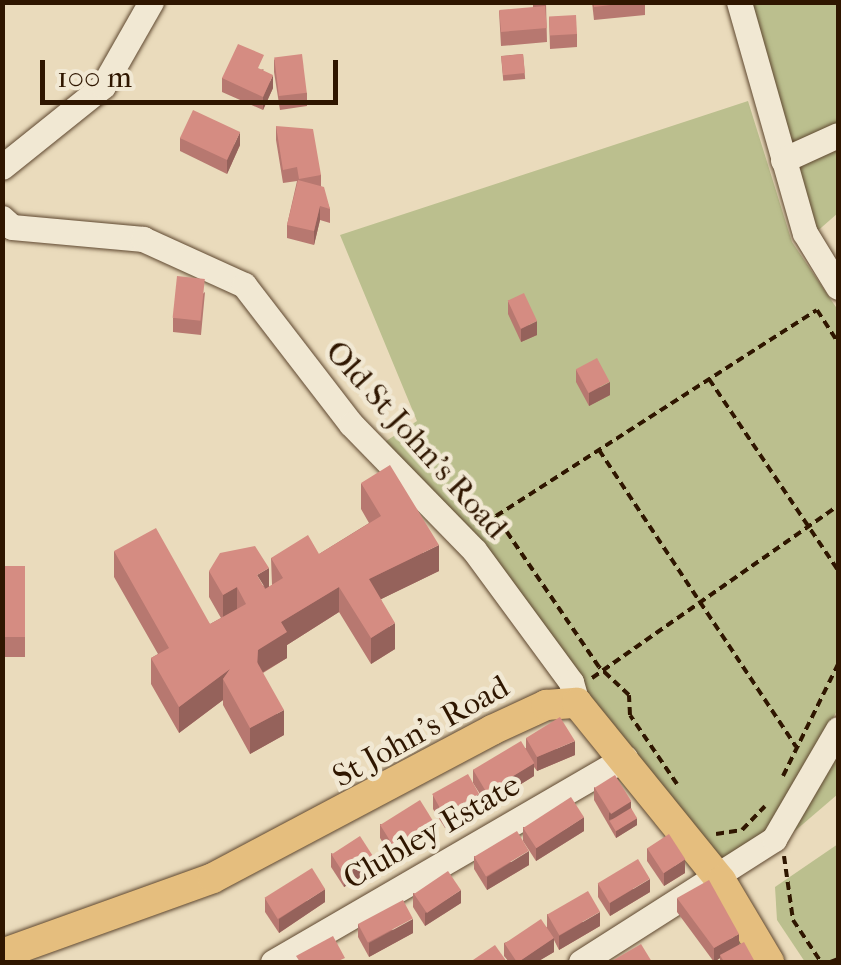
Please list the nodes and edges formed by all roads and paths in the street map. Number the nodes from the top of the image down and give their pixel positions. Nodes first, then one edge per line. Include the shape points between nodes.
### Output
1 (151, 2) edge
2 (739, 2) edge
3 (838, 135) edge
4 (783, 160) junction
5 (2, 167) edge
6 (2, 218) edge
7 (838, 242) edge
8 (821, 262) junction
9 (838, 288) edge
10 (838, 342) edge
11 (709, 380) junction
12 (599, 450) junction
13 (838, 506) edge
14 (808, 526) junction
15 (838, 570) edge
16 (698, 600) junction
17 (838, 664) edge
18 (599, 667) junction
19 (577, 703) junction
20 (838, 730) edge
21 (797, 747) junction
22 (625, 758) junction
23 (686, 798) dead end
24 (709, 831) dead end
25 (774, 839) junction
26 (721, 881) junction
27 (2, 954) edge
28 (838, 959) edge
29 (273, 962) edge
30 (581, 962) edge
31 (769, 962) edge
32 (821, 962) edge
33 (830, 962) edge

1 - 5 street via 103,86
2 - 4 street
3 - 4 street
4 - 8 street
6 - 19 street, Old St John's Road via 12,227 143,239 244,285 350,424 474,550 571,682
7 - 8 street
8 - 9 street
10 - 11 path via 816,310
11 - 12 path
11 - 14 path
12 - 16 path
12 - 18 path via 496,516
13 - 14 path
14 - 15 path
14 - 16 path
16 - 18 path
16 - 21 path
17 - 21 path
18 - 19 path
18 - 23 path via 629,695 630,716
19 - 22 main road
19 - 27 main road, St John's Road via 519,718 213,878
20 - 25 street
21 - 24 path via 759,814 742,830
22 - 26 main road
22 - 29 street, Clubley Estate
25 - 26 street
25 - 32 path via 794,920
26 - 30 street
26 - 31 main road
28 - 33 path

